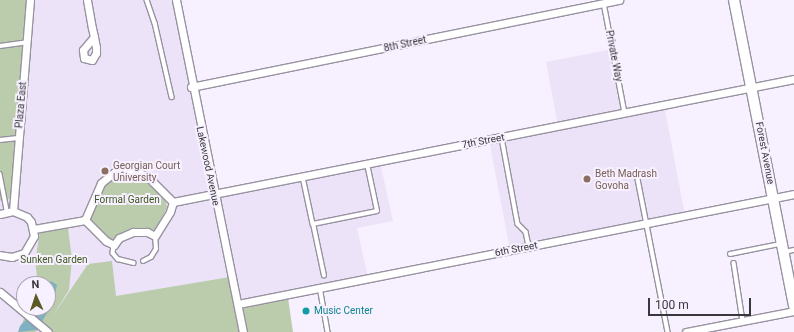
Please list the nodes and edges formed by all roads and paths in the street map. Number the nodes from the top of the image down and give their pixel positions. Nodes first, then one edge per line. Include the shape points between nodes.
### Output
1 (30, 0) edge
2 (87, 0) edge
3 (147, 0) edge
4 (176, 0) edge
5 (619, 0) edge
6 (734, 0) edge
7 (604, 2) edge
8 (94, 37) dead end
9 (27, 42) junction
10 (0, 46) edge
11 (794, 79) edge
12 (191, 87) junction
13 (752, 88) junction
14 (172, 97) dead end
15 (625, 113) junction
16 (18, 138) junction
17 (502, 138) junction
18 (0, 140) edge
19 (367, 164) junction
20 (0, 174) edge
21 (637, 174) dead end
22 (303, 177) junction
23 (794, 194) edge
24 (214, 195) junction
25 (773, 198) junction
26 (173, 202) junction
27 (4, 211) edge
28 (85, 220) junction
29 (647, 223) junction
30 (313, 224) junction
31 (34, 229) junction
32 (155, 236) junction
33 (114, 245) junction
34 (529, 246) junction
35 (783, 248) junction
36 (794, 250) edge
37 (0, 254) edge
38 (730, 254) dead end
39 (143, 261) dead end
40 (134, 263) dead end
41 (734, 263) dead end
42 (324, 276) dead end
43 (320, 288) junction
44 (0, 292) edge
45 (238, 304) junction
46 (794, 306) edge
47 (794, 311) edge
48 (743, 321) junction
49 (47, 332) edge
50 (243, 332) edge
51 (328, 332) edge
52 (668, 332) edge
53 (686, 332) edge

1 - 9 street, Plaza East
2 - 8 street
3 - 14 lane via 155,23
4 - 12 street, Lakewood Avenue
5 - 7 street, 8th Street
6 - 13 street, Forest Avenue
7 - 12 street, 8th Street
7 - 15 lane, Private Way
9 - 10 lane
9 - 16 street, Plaza East
11 - 13 street, 7th Street
12 - 24 street, Lakewood Avenue
13 - 15 street, 7th Street
13 - 25 street, Forest Avenue
15 - 17 street, 7th Street
16 - 18 lane
16 - 27 street, Plaza East
17 - 19 street, 7th Street
17 - 34 lane via 518,224 526,232
19 - 22 street, 7th Street
19 - 30 lane via 377,211
20 - 27 lane
21 - 29 lane
22 - 24 street, 7th Street
22 - 30 lane
23 - 25 street, 6th Street
24 - 26 street, 7th Street
24 - 45 street, Lakewood Avenue
25 - 29 street, 6th Street
25 - 35 street, Forest Avenue
26 - 28 street via 147,176 121,167 101,183
26 - 32 street via 170,212
27 - 31 street via 27,216
28 - 31 street
28 - 33 street via 106,241
29 - 34 street, 6th Street
29 - 52 lane
30 - 42 lane
31 - 37 street via 33,243 24,253 12,258
32 - 33 street via 147,232 132,232 118,238
32 - 39 lane via 156,249 152,257
33 - 40 lane via 113,253 118,259
34 - 43 street, 6th Street
35 - 36 lane
35 - 38 lane
35 - 46 street, Forest Avenue
41 - 48 lane
43 - 45 street, 6th Street
43 - 51 lane
44 - 49 street
45 - 50 street, Lakewood Avenue
47 - 48 street
48 - 53 street

